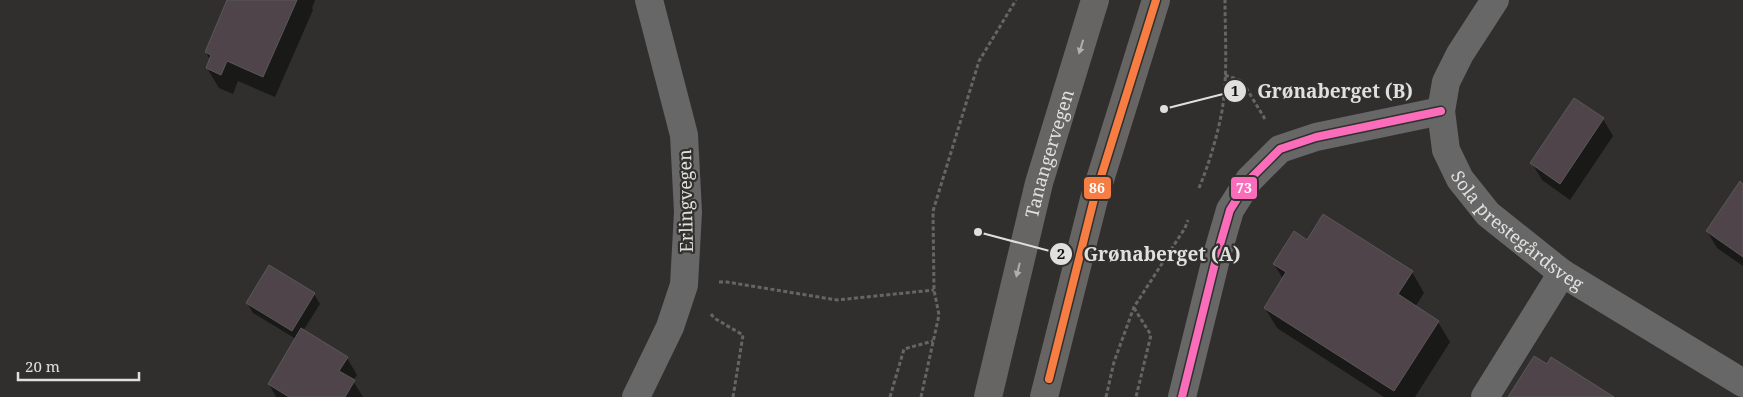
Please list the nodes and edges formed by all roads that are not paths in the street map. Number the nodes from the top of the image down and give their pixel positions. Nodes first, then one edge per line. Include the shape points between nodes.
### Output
1 (649, 0) edge
2 (1095, 0) edge
3 (1156, 0) edge
4 (1495, 0) edge
5 (1441, 111) junction
6 (1562, 273) junction
7 (1743, 383) edge
8 (636, 397) edge
9 (988, 397) edge
10 (1044, 397) edge
11 (1182, 397) edge
12 (1485, 397) edge

1 - 8 street, Erlingvegen via 684,135 688,212 684,285 670,327
2 -> 9 highway, Tanangervegen via 1039,183
3 - 10 highway via 1094,199
4 - 5 street, Sola prestegårdsveg via 1446,82
5 - 6 street, Sola prestegårdsveg via 1446,150 1460,179 1488,214
5 - 11 street via 1280,149 1249,180 1230,210
6 - 7 street, Sola prestegårdsveg
6 - 12 street

